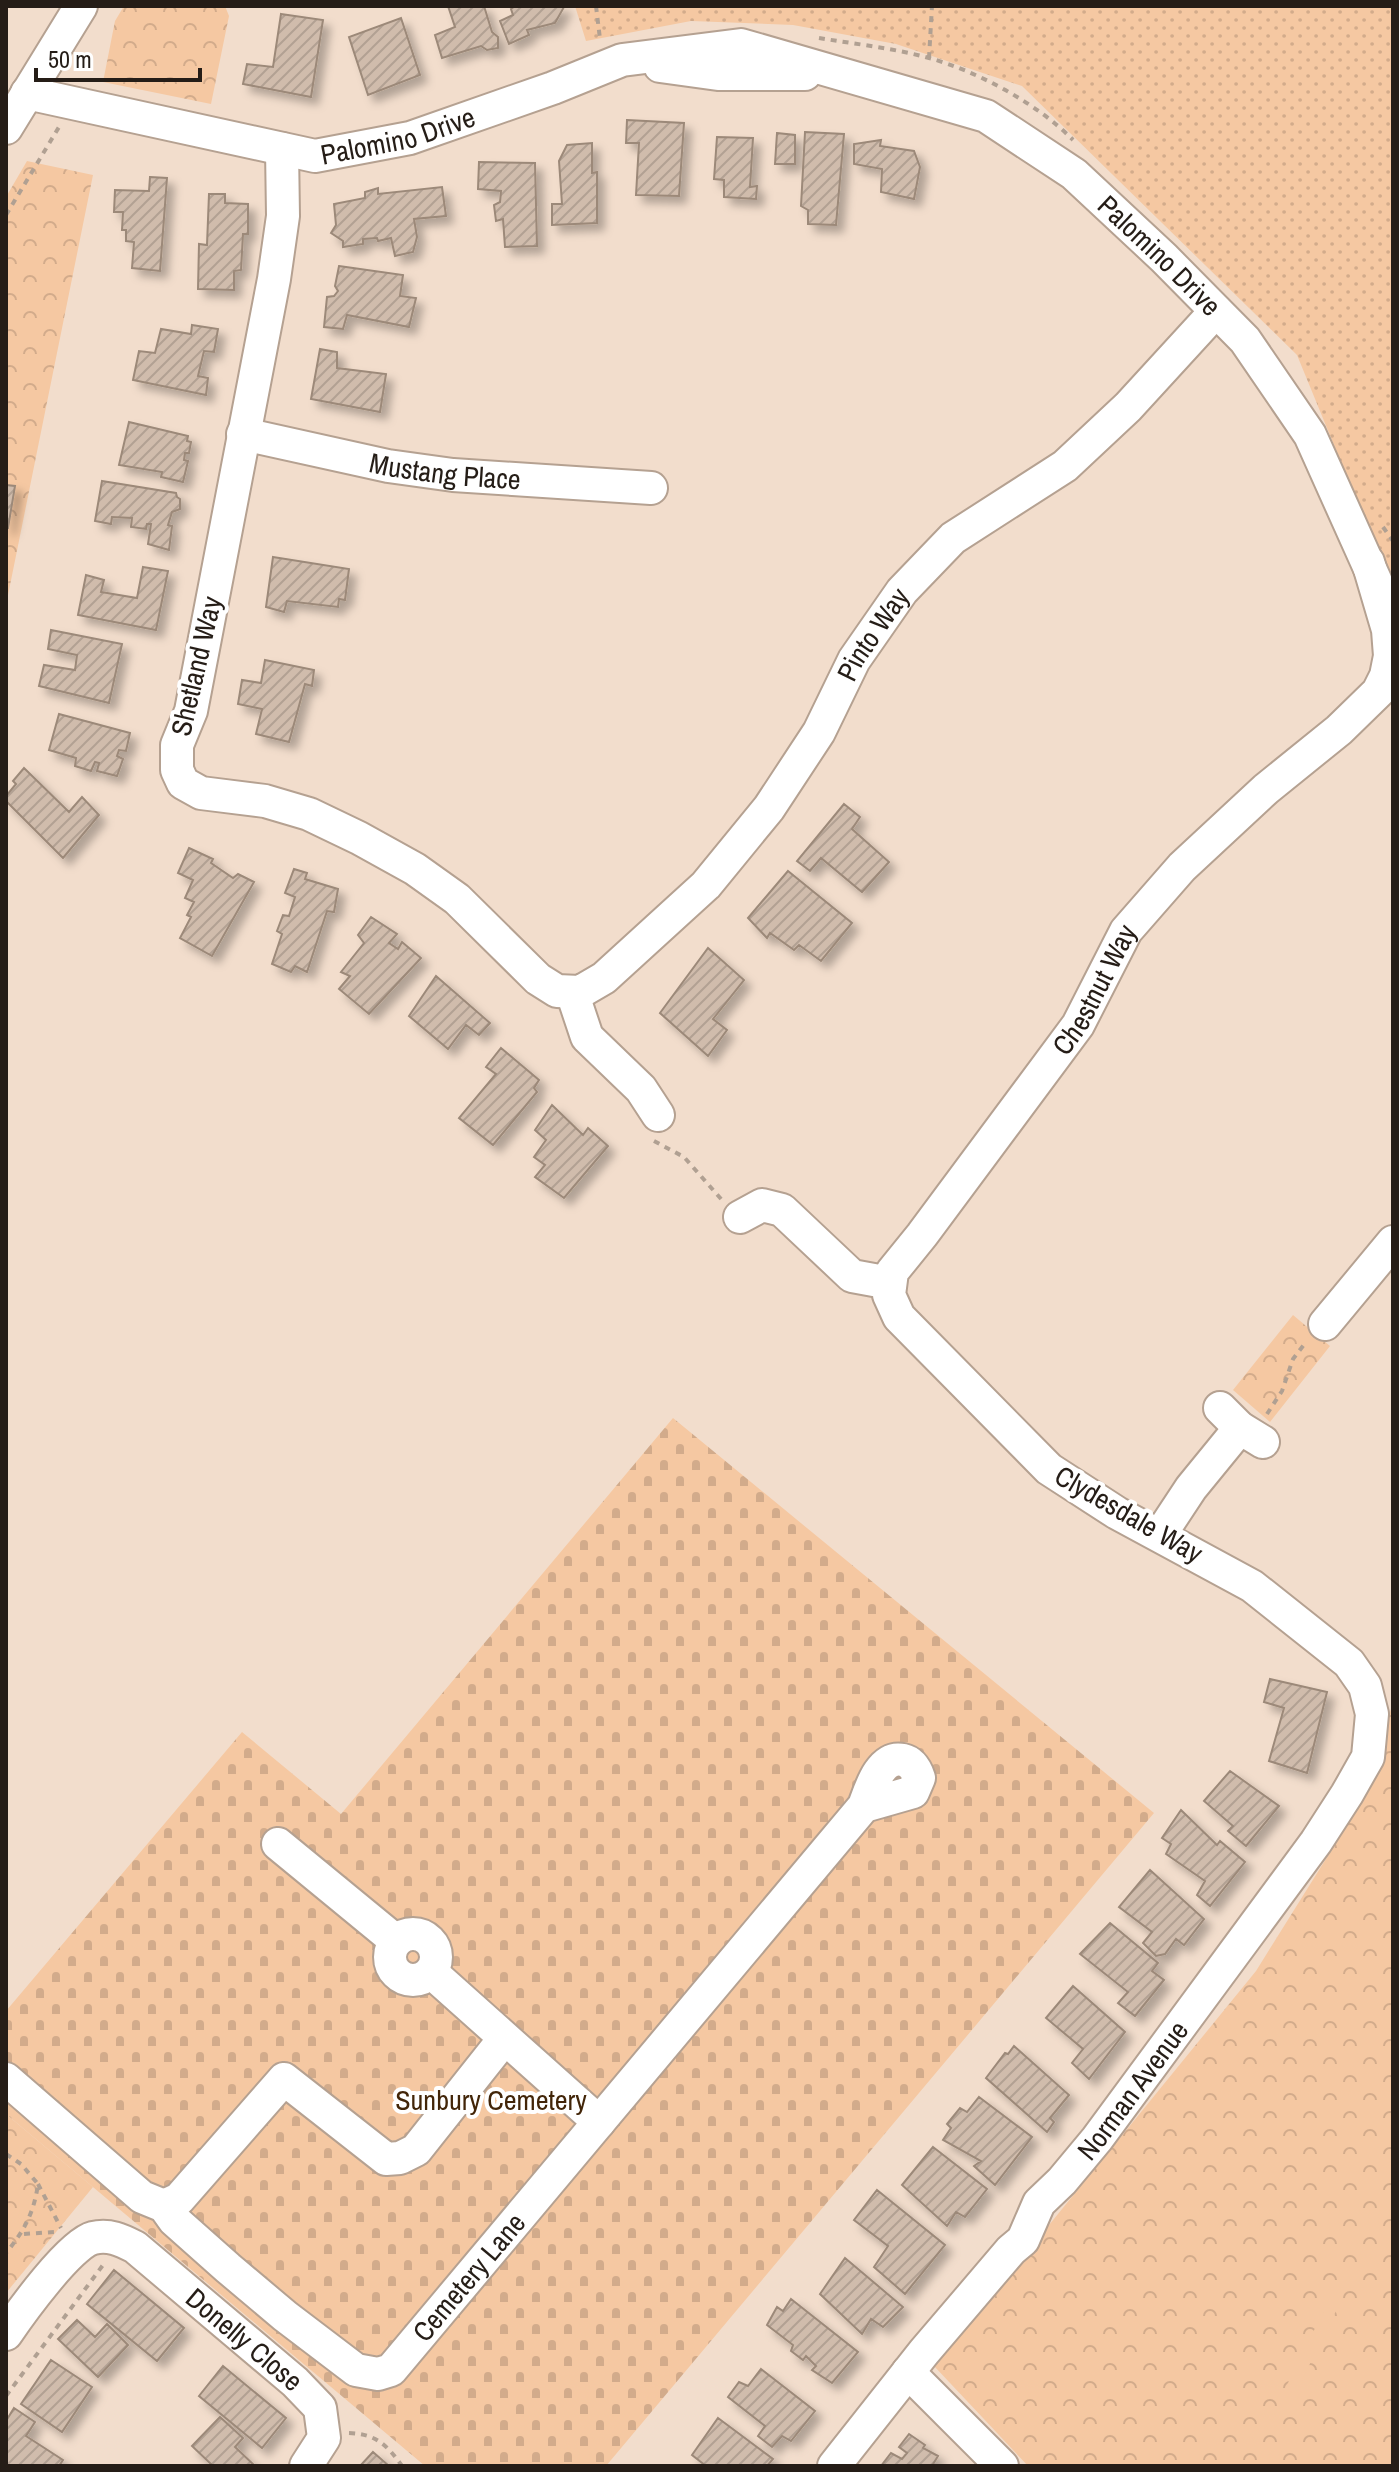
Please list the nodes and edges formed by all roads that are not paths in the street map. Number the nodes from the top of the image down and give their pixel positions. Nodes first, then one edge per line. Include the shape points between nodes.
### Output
1 (81, 6) edge
2 (27, 93) junction
3 (6, 128) edge
4 (282, 149) junction
5 (1216, 311) junction
6 (243, 434) junction
7 (651, 488) dead end
8 (1368, 562) junction
9 (1393, 618) edge
10 (1391, 682) edge
11 (572, 992) junction
12 (658, 1115) road end
13 (740, 1217) road end
14 (1393, 1242) edge
15 (890, 1283) junction
16 (1323, 1326) road end
17 (1247, 1424) road end
18 (1160, 1535) junction
19 (1365, 1686) joint
20 (864, 1806) dead end
21 (278, 1844) dead end
22 (504, 2039) junction
23 (6, 2079) edge
24 (599, 2122) junction
25 (164, 2206) junction
26 (6, 2334) edge
27 (908, 2372) junction
28 (306, 2466) edge
29 (834, 2466) edge
30 (1002, 2466) edge

1 - 2 street
2 - 3 street
2 - 4 street, Palomino Drive
4 - 5 street, Palomino Drive via 315,156 410,138 553,88 616,51 718,74 840,73 986,116 1074,174
4 - 6 street, Shetland Way via 283,216
5 - 8 street, Palomino Drive via 1245,340 1310,435
5 - 11 street, Pinto Way via 1065,466 953,538 922,569 854,660 819,732 769,808 715,874 604,978
6 - 7 street, Mustang Place via 453,475
6 - 11 street, Shetland Way via 191,711 177,745 183,783 201,793 265,801 309,814 359,838 457,899 538,979 557,991
8 - 9 street, Palomino Drive
8 - 10 street, Palomino Drive via 1388,630
10 - 15 street, Chestnut Way via 1182,867 1126,931 1078,1025 892,1272
11 - 12 street via 587,1037 641,1089
13 - 15 street via 762,1205 782,1210 852,1276
14 - 16 street
15 - 18 street, Clydesdale Way via 889,1295 899,1317 1049,1469
17 - 18 street via 1191,1488
18 - 19 street, Clydesdale Way via 1252,1586 1349,1663
19 - 27 street, Norman Avenue via 1372,1714 1368,1757 1316,1842 1097,2139 1039,2203 1023,2240
20 - 24 street, Cemetery Lane
21 - 22 street via 396,1941 390,1956 394,1971 408,1980 431,1972
22 - 24 street
22 - 25 street via 416,2150 400,2158 386,2159 284,2079 179,2199
23 - 25 street, Cemetery Lane via 142,2197
24 - 25 street, Cemetery Lane via 391,2370 378,2374 356,2370 285,2316
26 - 28 street, Donelly Close via 68,2256 91,2238 115,2237 135,2247 320,2408 324,2438
27 - 29 street, Norman Avenue
27 - 30 street

